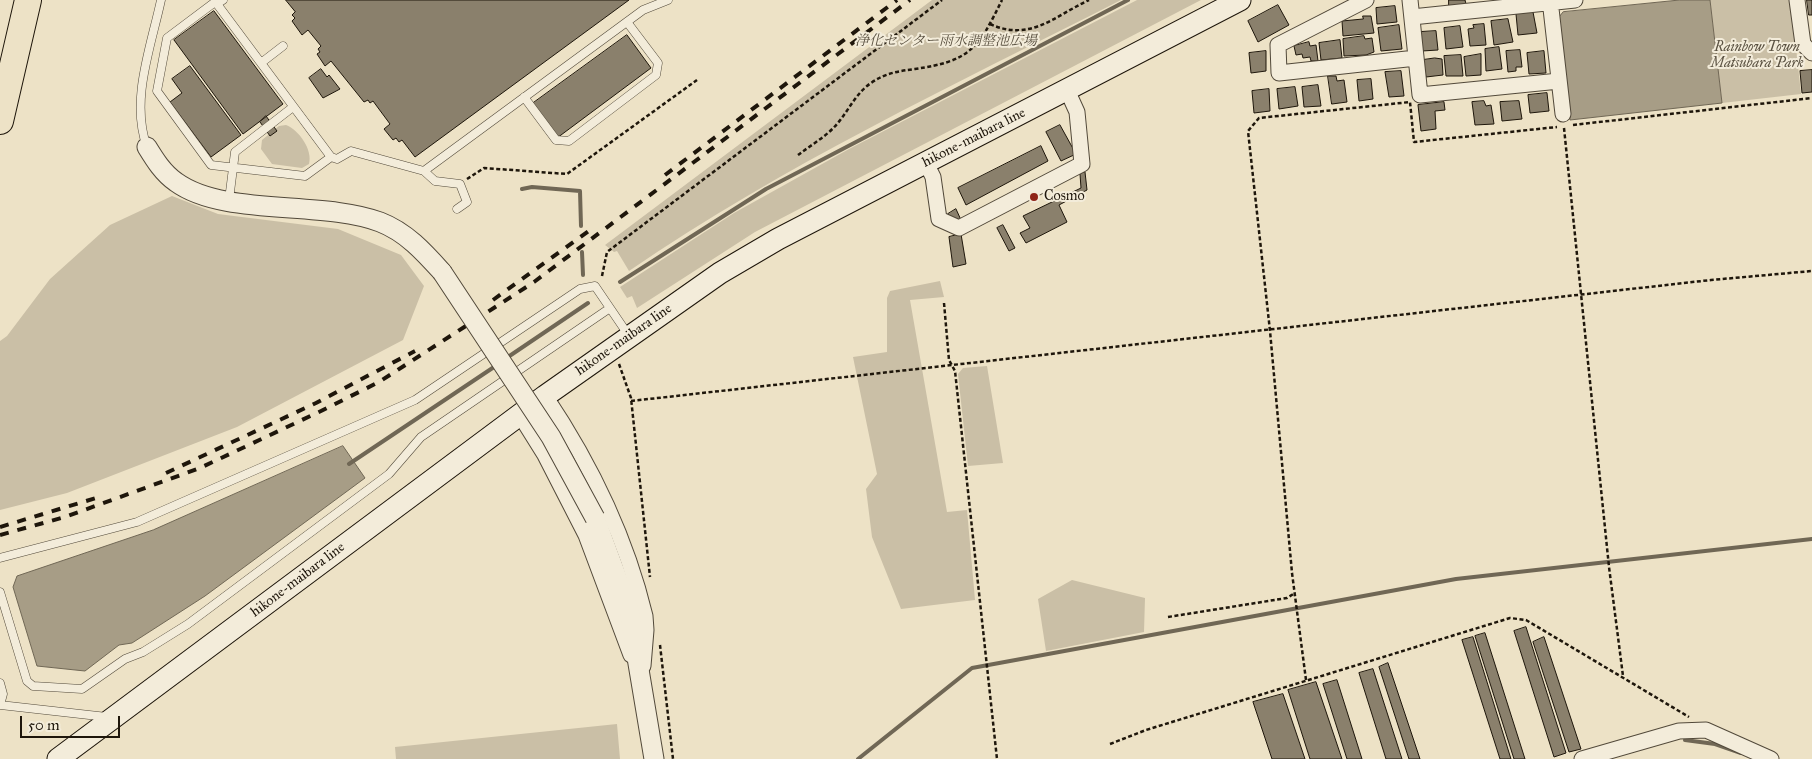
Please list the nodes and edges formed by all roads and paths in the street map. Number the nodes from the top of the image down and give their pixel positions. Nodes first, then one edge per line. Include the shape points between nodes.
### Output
1 (28, 0) edge
2 (162, 0) edge
3 (650, 0) edge
4 (668, 0) edge
5 (942, 0) edge
6 (1002, 0) edge
7 (1089, 0) edge
8 (1240, 0) edge
9 (1366, 0) edge
10 (1410, 0) edge
11 (1575, 0) edge
12 (1797, 0) edge
13 (1550, 1) edge
14 (220, 2) edge
15 (643, 10) junction
16 (1412, 17) junction
17 (627, 22) junction
18 (990, 24) junction
19 (283, 46) dead end
20 (1812, 53) edge
21 (1416, 58) junction
22 (261, 63) junction
23 (697, 80) dead end
24 (1559, 81) junction
25 (1067, 90) junction
26 (524, 97) junction
27 (1812, 98) edge
28 (293, 107) junction
29 (1563, 120) junction
30 (0, 121) edge
31 (147, 147) joint
32 (798, 155) dead end
33 (331, 157) junction
34 (926, 163) junction
35 (233, 168) junction
36 (424, 170) junction
37 (460, 184) junction
38 (229, 200) junction
39 (457, 209) dead end
40 (1812, 271) edge
41 (602, 276) dead end
42 (1580, 295) junction
43 (944, 303) dead end
44 (610, 308) junction
45 (1270, 331) junction
46 (629, 336) junction
47 (610, 350) junction
48 (951, 365) junction
49 (545, 396) junction
50 (631, 401) junction
51 (520, 415) junction
52 (0, 558) edge
53 (651, 586) dead end
54 (0, 592) edge
55 (1295, 593) junction
56 (1168, 617) dead end
57 (660, 644) dead end
58 (1623, 677) junction
59 (641, 679) junction
60 (1306, 680) junction
61 (0, 683) edge
62 (113, 718) junction
63 (1706, 730) junction
64 (1110, 744) dead end
65 (64, 758) edge
66 (654, 759) edge
67 (673, 759) edge
68 (997, 759) edge
69 (1582, 759) edge
70 (1771, 759) edge

1 - 30 highway
2 - 31 lane via 140,102 141,130
3 - 15 lane
4 - 15 lane
5 - 41 path via 607,252
6 - 18 path
7 - 18 path via 1025,31 1003,30
8 - 25 main road, hikone-maibara line
9 - 21 street via 1278,45 1279,73
10 - 16 street
11 - 13 street
12 - 20 street via 1803,44
13 - 16 street
13 - 24 street
14 - 22 lane
14 - 35 lane via 215,2 167,38 157,90 211,165
15 - 17 lane
16 - 21 street
17 - 26 lane
17 - 26 lane via 658,63 656,75 569,141 556,140
18 - 32 path via 976,46 948,64 898,71 871,83 860,92 836,126
19 - 22 lane
21 - 24 street via 1420,96
22 - 28 lane
23 - 37 path via 566,174 484,168
24 - 29 street
25 - 34 main road, hikone-maibara line
25 - 34 street via 1077,112 1082,164 959,228 939,219 933,177
26 - 36 lane
27 - 29 path
28 - 33 lane
28 - 35 lane via 235,152
29 - 42 path
29 - 45 path via 1414,142 1410,102 1259,118 1248,131
31 - 38 street via 176,182 199,194
33 - 35 lane via 305,176
33 - 36 lane via 337,159 351,151
34 - 46 main road, hikone-maibara line via 778,239 720,273
35 - 38 lane
36 - 37 lane via 435,181
37 - 39 lane via 467,202
38 - 59 street, bridge via 337,213 380,222 403,234 442,272 551,437 595,518 628,610
40 - 42 path
42 - 45 path
42 - 58 path
43 - 48 path
44 - 46 lane
44 - 52 lane via 595,286 580,289 415,400 137,522
44 - 54 lane via 421,437 389,474 232,593 82,689 33,686 27,681
45 - 48 path
45 - 55 path
46 - 47 main road, hikone-maibara line
47 - 49 main road, hikone-maibara line
47 - 50 path via 618,362
48 - 50 path
48 - 68 path via 955,371
49 - 51 main road, hikone-maibara line
49 - 59 street via 599,490 629,562 645,616
50 - 53 path
51 - 59 street via 586,534
51 - 62 main road, hikone-maibara line
55 - 56 path via 1287,598
55 - 60 path
57 - 67 path
58 - 60 path via 1526,620 1510,618
58 - 63 path
59 - 66 street
60 - 64 path
61 - 62 lane via 3,694 0,705
62 - 65 main road, hikone-maibara line
63 - 69 street via 1679,731
63 - 70 street

